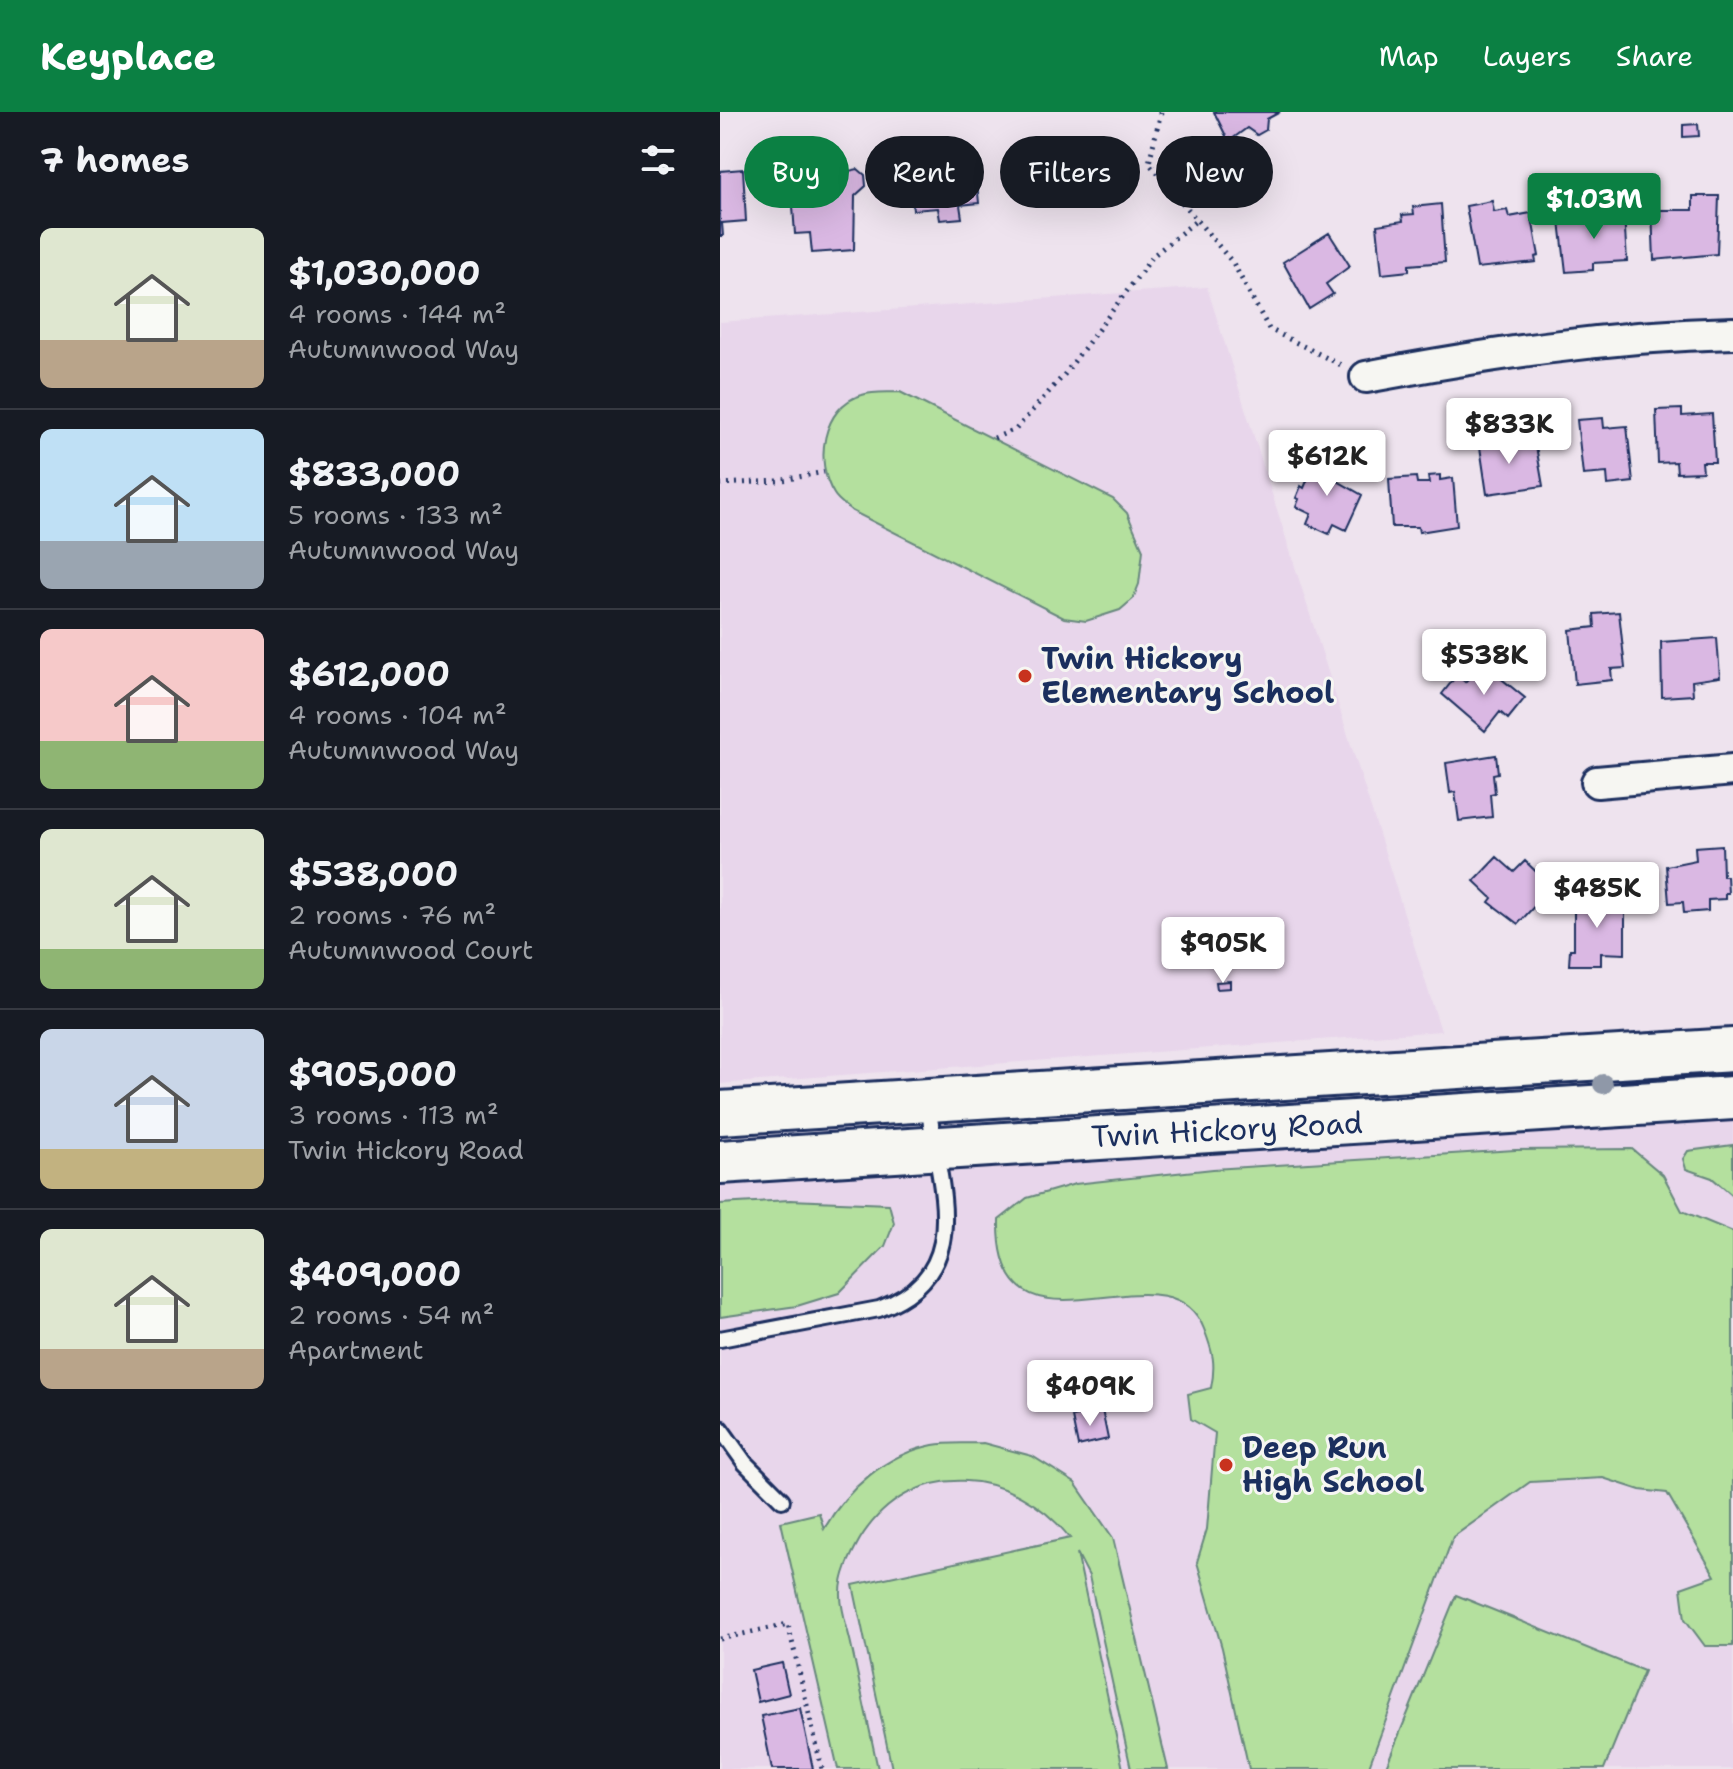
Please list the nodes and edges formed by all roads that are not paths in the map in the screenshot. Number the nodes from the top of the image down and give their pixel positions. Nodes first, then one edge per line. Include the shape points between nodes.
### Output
1 (1733, 333) edge
2 (1366, 377) road end
3 (1733, 770) edge
4 (1597, 782) dead end
5 (1733, 1050) edge
6 (1733, 1098) edge
7 (927, 1100) junction
8 (720, 1113) edge
9 (933, 1148) junction
10 (720, 1162) edge
11 (720, 1339) edge
12 (720, 1428) edge
13 (782, 1500) dead end

1 - 2 street via 1582,342
3 - 4 street
5 - 7 main road, Twin Hickory Road
6 - 9 main road, Twin Hickory Road
7 - 8 main road, Twin Hickory Road
7 - 9 lane
9 - 10 main road, Twin Hickory Road
9 - 11 lane via 943,1244 923,1285 879,1309
12 - 13 lane

